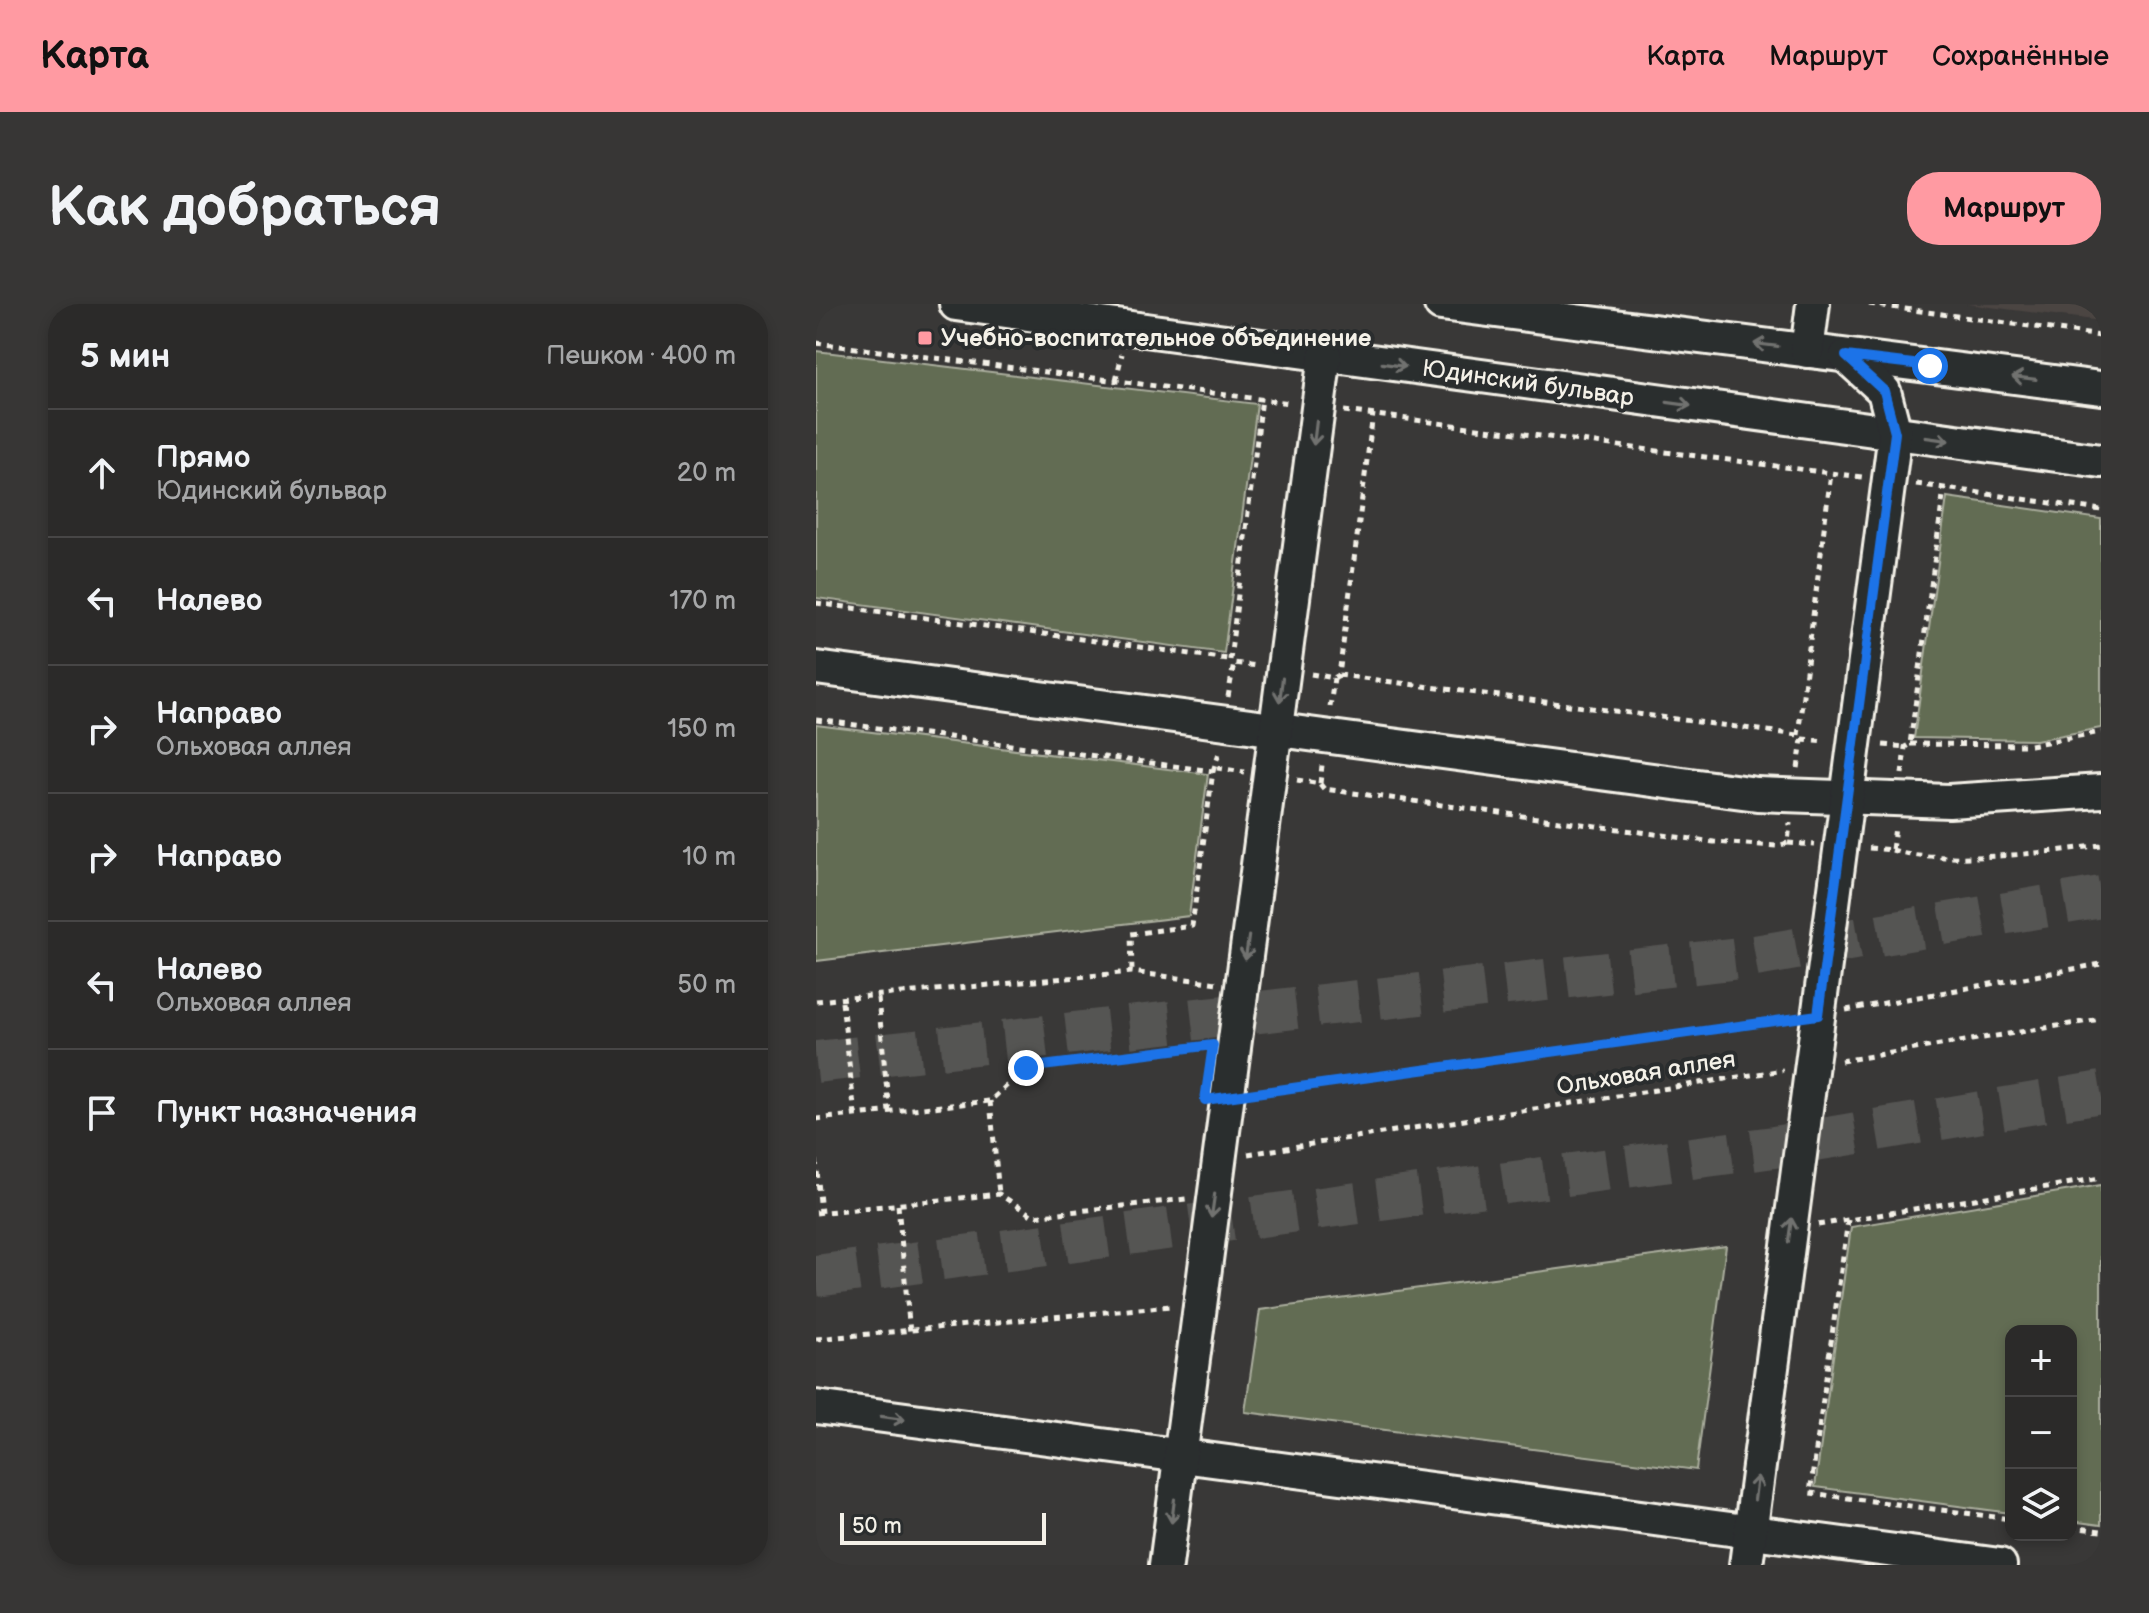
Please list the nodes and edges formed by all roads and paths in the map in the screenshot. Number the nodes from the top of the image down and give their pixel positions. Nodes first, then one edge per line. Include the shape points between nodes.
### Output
1 (956, 304) edge
2 (1441, 304) edge
3 (1813, 304) edge
4 (1869, 304) edge
5 (2101, 336) edge
6 (816, 343) edge
7 (1807, 351) junction
8 (1325, 355) junction
9 (1846, 356) junction
10 (2101, 388) edge
11 (1262, 398) junction
12 (1318, 407) junction
13 (1895, 433) junction
14 (2101, 461) edge
15 (1831, 473) junction
16 (1888, 480) junction
17 (1944, 488) junction
18 (2101, 510) edge
19 (816, 603) edge
20 (816, 668) edge
21 (816, 720) edge
22 (1276, 730) junction
23 (2101, 732) edge
24 (1798, 735) dead end
25 (2101, 791) edge
26 (1847, 800) junction
27 (2101, 845) edge
28 (1892, 850) dead end
29 (2101, 964) edge
30 (1132, 972) junction
31 (1221, 984) dead end
32 (878, 998) junction
33 (816, 1001) edge
34 (842, 1002) junction
35 (1818, 1015) junction
36 (2101, 1019) edge
37 (1211, 1058) dead end
38 (1812, 1065) junction
39 (1228, 1097) junction
40 (990, 1101) junction
41 (889, 1112) junction
42 (855, 1115) junction
43 (816, 1119) edge
44 (1219, 1159) junction
45 (816, 1160) edge
46 (2101, 1178) edge
47 (999, 1194) junction
48 (898, 1205) junction
49 (818, 1213) edge
50 (1189, 1213) dead end
51 (1848, 1220) junction
52 (1790, 1230) junction
53 (1175, 1306) dead end
54 (910, 1333) junction
55 (816, 1339) edge
56 (816, 1407) edge
57 (1180, 1457) junction
58 (2005, 1518) edge
59 (2077, 1528) edge
60 (2101, 1531) edge
61 (1750, 1532) junction
62 (1166, 1565) edge
63 (1746, 1565) edge
64 (2000, 1565) edge

1 - 8 street, Юдинский бульвар
7 -> 2 street
3 - 7 street
4 - 5 path
6 - 11 path
7 - 9 street
8 - 12 street
8 -> 13 street, Юдинский бульвар
10 -> 9 street
9 - 13 street via 1884,391
11 - 12 path
11 - 19 path via 1231,661
12 - 15 path
12 -> 22 street
13 -> 14 street, Юдинский бульвар
13 - 16 street
15 - 16 path
15 - 24 path
16 - 17 path
16 - 26 street
17 - 18 path
17 - 23 path via 1908,745 2030,745
20 - 22 street
21 - 30 path via 1213,771 1192,926 1131,934
22 - 26 street via 1757,794
22 -> 39 street
25 - 26 street via 1992,800
26 - 35 street
27 - 28 path via 1968,855
29 - 35 path, Ольховая аллея
30 - 31 path
30 - 32 path
32 - 34 path
32 - 41 path
33 - 34 path
34 - 42 path
35 - 38 street
35 - 39 path, Ольховая аллея
36 - 38 path, Ольховая аллея
37 - 40 path via 1213,1045 1026,1068
38 - 44 path, Ольховая аллея
38 - 52 street
39 - 44 street
40 - 41 path
40 - 47 path
41 - 42 path
42 - 43 path
44 -> 57 street
45 - 49 path
46 - 51 path
47 - 48 path
47 - 50 path via 1033,1216 1191,1198
48 - 49 path
48 - 54 path
51 - 52 path
51 - 58 path via 1810,1493
61 -> 52 street
53 - 54 path
54 - 55 path
56 -> 57 street
57 - 61 street
57 -> 62 street
59 - 60 path
61 - 63 street
61 - 64 street

